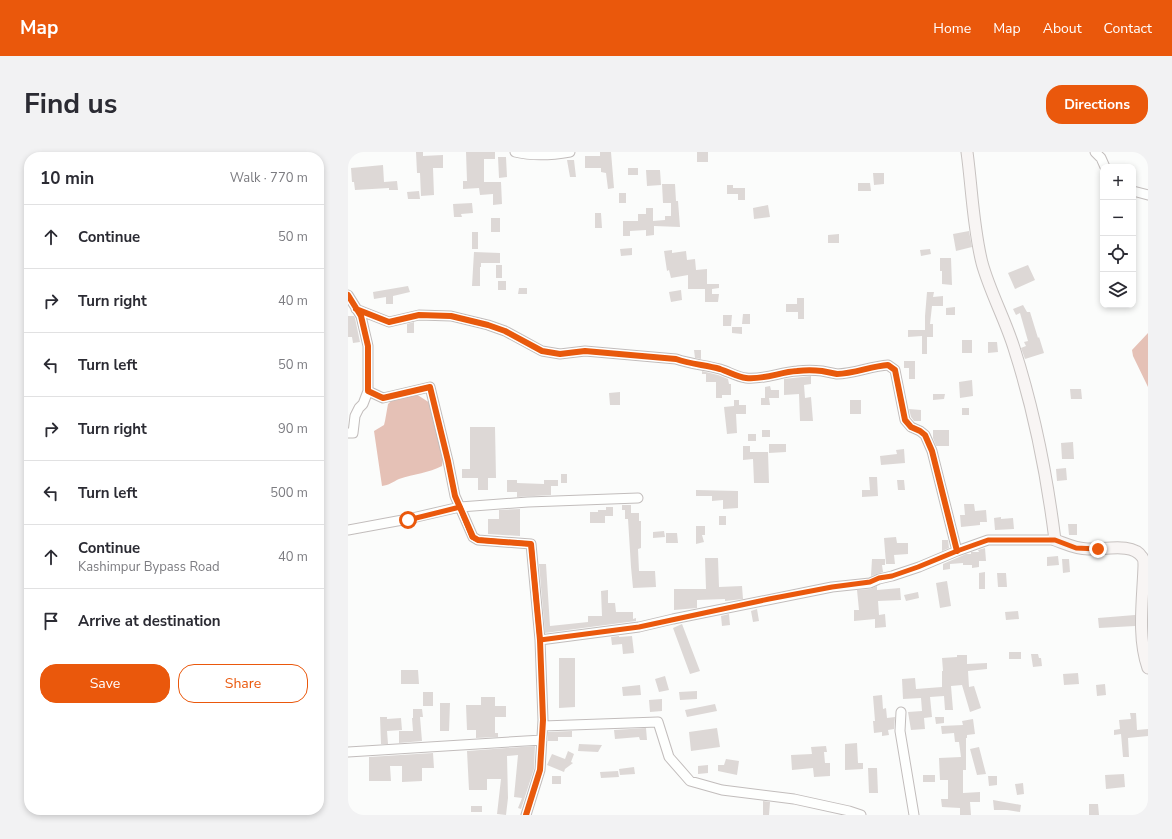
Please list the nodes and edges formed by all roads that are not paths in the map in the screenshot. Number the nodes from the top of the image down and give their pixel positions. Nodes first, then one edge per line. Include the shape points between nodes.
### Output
1 (514, 152) edge
2 (570, 152) edge
3 (967, 152) edge
4 (1095, 152) edge
5 (1103, 164) edge
6 (1136, 192) edge
7 (1148, 195) edge
8 (348, 295) edge
9 (356, 309) junction
10 (368, 391) junction
11 (348, 433) edge
12 (638, 498) dead end
13 (460, 507) junction
14 (348, 530) edge
15 (1055, 540) junction
16 (957, 551) junction
17 (1145, 624) edge
18 (540, 640) junction
19 (1148, 668) edge
20 (900, 712) dead end
21 (543, 726) junction
22 (542, 740) junction
23 (348, 752) edge
24 (526, 815) edge
25 (861, 815) edge
26 (914, 815) edge

1 - 2 street
3 - 15 main road via 980,254 1025,383 1043,466
4 - 5 street
6 - 7 street
8 - 9 street
9 - 10 street via 361,316 368,346
9 - 16 street via 389,322 419,315 450,316 488,325 542,351 560,354 585,351 676,359 721,369 745,378 762,378 797,371 850,373 888,365 895,370 905,420 925,435 932,451
10 - 11 street via 355,416 353,433
10 - 13 street via 383,398 430,387 455,496
12 - 13 street
13 - 14 street via 408,520
13 - 18 street via 472,537 478,540 531,544
15 - 16 street via 988,540
15 - 17 main road via 1076,548 1120,547 1137,552 1143,558 1144,566
16 - 18 street via 870,582 811,591 639,627
17 - 19 main road via 1143,644
18 - 21 street
20 - 26 street via 900,731
21 - 22 street
21 - 25 street via 658,722 669,757 690,781 722,790 794,799
22 - 23 street
22 - 24 street via 540,770

